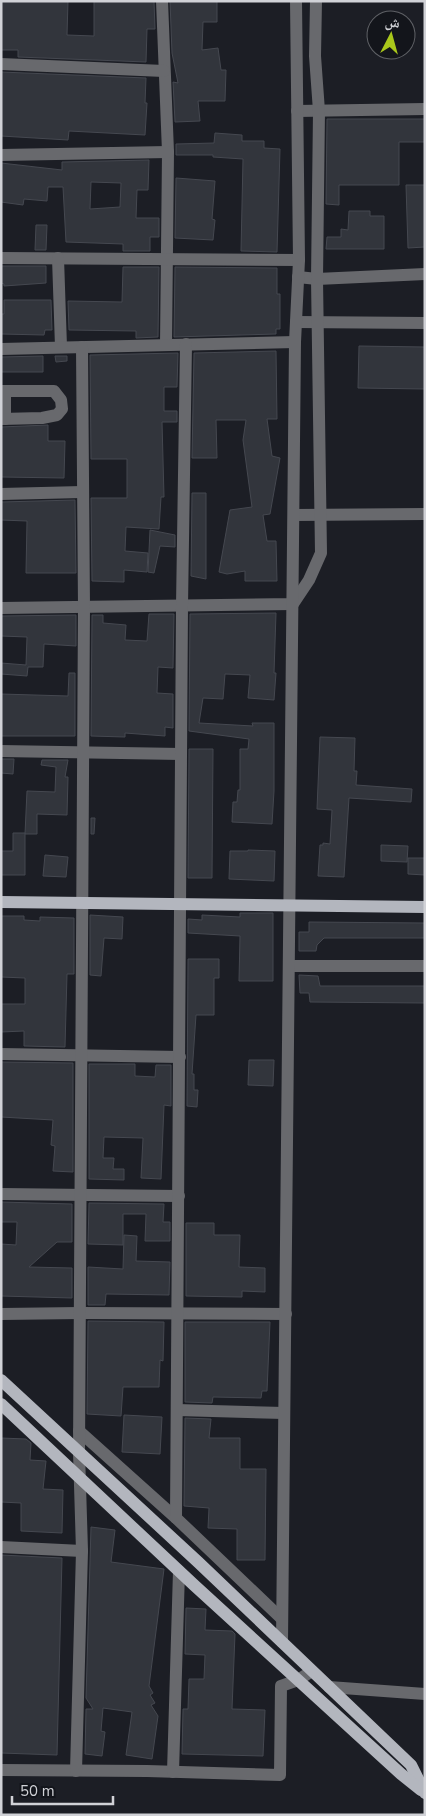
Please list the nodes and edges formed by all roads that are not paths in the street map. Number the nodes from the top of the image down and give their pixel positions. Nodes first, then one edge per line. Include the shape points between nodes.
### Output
1 (162, 1) edge
2 (296, 1) edge
3 (316, 1) edge
4 (1, 64) edge
5 (164, 71) junction
6 (425, 109) edge
7 (297, 111) junction
8 (319, 111) junction
9 (168, 152) junction
10 (1, 155) edge
11 (1, 258) edge
12 (58, 258) junction
13 (168, 259) junction
14 (299, 260) junction
15 (425, 274) edge
16 (298, 277) junction
17 (317, 279) junction
18 (296, 322) junction
19 (318, 323) junction
20 (425, 323) edge
21 (295, 342) junction
22 (186, 344) junction
23 (166, 345) junction
24 (61, 347) junction
25 (82, 347) junction
26 (1, 349) edge
27 (3, 391) edge
28 (82, 407) junction
29 (62, 409) junction
30 (3, 419) edge
31 (82, 492) junction
32 (1, 494) edge
33 (425, 514) edge
34 (294, 515) junction
35 (321, 515) junction
36 (293, 604) junction
37 (182, 606) junction
38 (84, 607) junction
39 (1, 608) edge
40 (1, 751) edge
41 (83, 751) junction
42 (182, 754) junction
43 (1, 902) edge
44 (82, 902) junction
45 (181, 903) junction
46 (290, 906) junction
47 (425, 906) edge
48 (289, 966) junction
49 (425, 966) edge
50 (1, 1054) edge
51 (82, 1055) junction
52 (180, 1057) junction
53 (1, 1194) edge
54 (81, 1195) junction
55 (179, 1196) junction
56 (80, 1313) junction
57 (1, 1314) edge
58 (178, 1314) junction
59 (286, 1314) junction
60 (1, 1380) edge
61 (1, 1404) edge
62 (177, 1410) junction
63 (284, 1413) junction
64 (79, 1431) junction
65 (79, 1452) junction
66 (81, 1479) junction
67 (176, 1518) junction
68 (1, 1547) edge
69 (82, 1551) junction
70 (179, 1571) junction
71 (282, 1619) junction
72 (282, 1642) junction
73 (312, 1671) junction
74 (298, 1680) junction
75 (329, 1687) junction
76 (425, 1694) edge
77 (1, 1770) edge
78 (76, 1771) junction
79 (173, 1772) junction
80 (425, 1793) edge

1 - 5 street
2 - 7 street
3 - 8 street
4 - 5 street
5 - 9 street
6 - 8 street
7 - 8 street
7 - 14 street
8 - 17 street
9 - 10 street
9 - 13 street
11 - 12 street
12 - 13 street
12 - 24 street
13 - 14 street
13 - 23 street
14 - 16 street
15 - 17 street
16 - 17 street
16 - 18 street
17 - 19 street
18 - 19 street
18 - 21 street
19 - 20 street
19 - 35 street
21 - 22 street
21 - 34 street
22 - 23 street
22 - 37 street
23 - 25 street
24 - 25 street
24 - 26 street
25 - 28 street
27 - 29 street via 54,391 61,400
27 - 30 street
28 - 29 street
28 - 31 street
29 - 30 street via 57,415 42,418
31 - 32 street
31 - 38 street
33 - 35 street
34 - 35 street
34 - 36 street
35 - 36 street via 321,553
36 - 37 street
36 - 46 street
37 - 38 street
37 - 42 street
38 - 39 street
38 - 41 street
40 - 41 street
41 - 42 street
41 - 44 street
42 - 45 street
43 - 44 main road
44 - 45 main road
44 - 51 street
45 - 46 main road
45 - 52 street
46 - 47 main road
46 - 48 street
48 - 49 street
48 - 59 street
50 - 51 street
51 - 52 street
51 - 54 street
52 - 55 street
53 - 54 street
54 - 55 street
54 - 56 street
55 - 58 street
56 - 57 street
56 - 58 street
56 - 64 street
58 - 59 street
58 - 62 street
59 - 63 street
60 - 65 main road
61 - 66 main road
62 - 63 street
62 - 67 street
63 - 71 street
64 - 65 street
64 - 67 street
65 - 66 street
65 - 72 main road
66 - 69 street
66 - 70 main road
67 - 71 street
68 - 69 street
69 - 78 street
70 - 74 main road
70 - 79 street
71 - 72 street
72 - 73 main road
73 - 74 street
73 - 75 main road
74 - 79 street via 281,1686 280,1775
74 - 80 main road
75 - 76 street
75 - 80 main road via 411,1765
77 - 78 street
78 - 79 street

